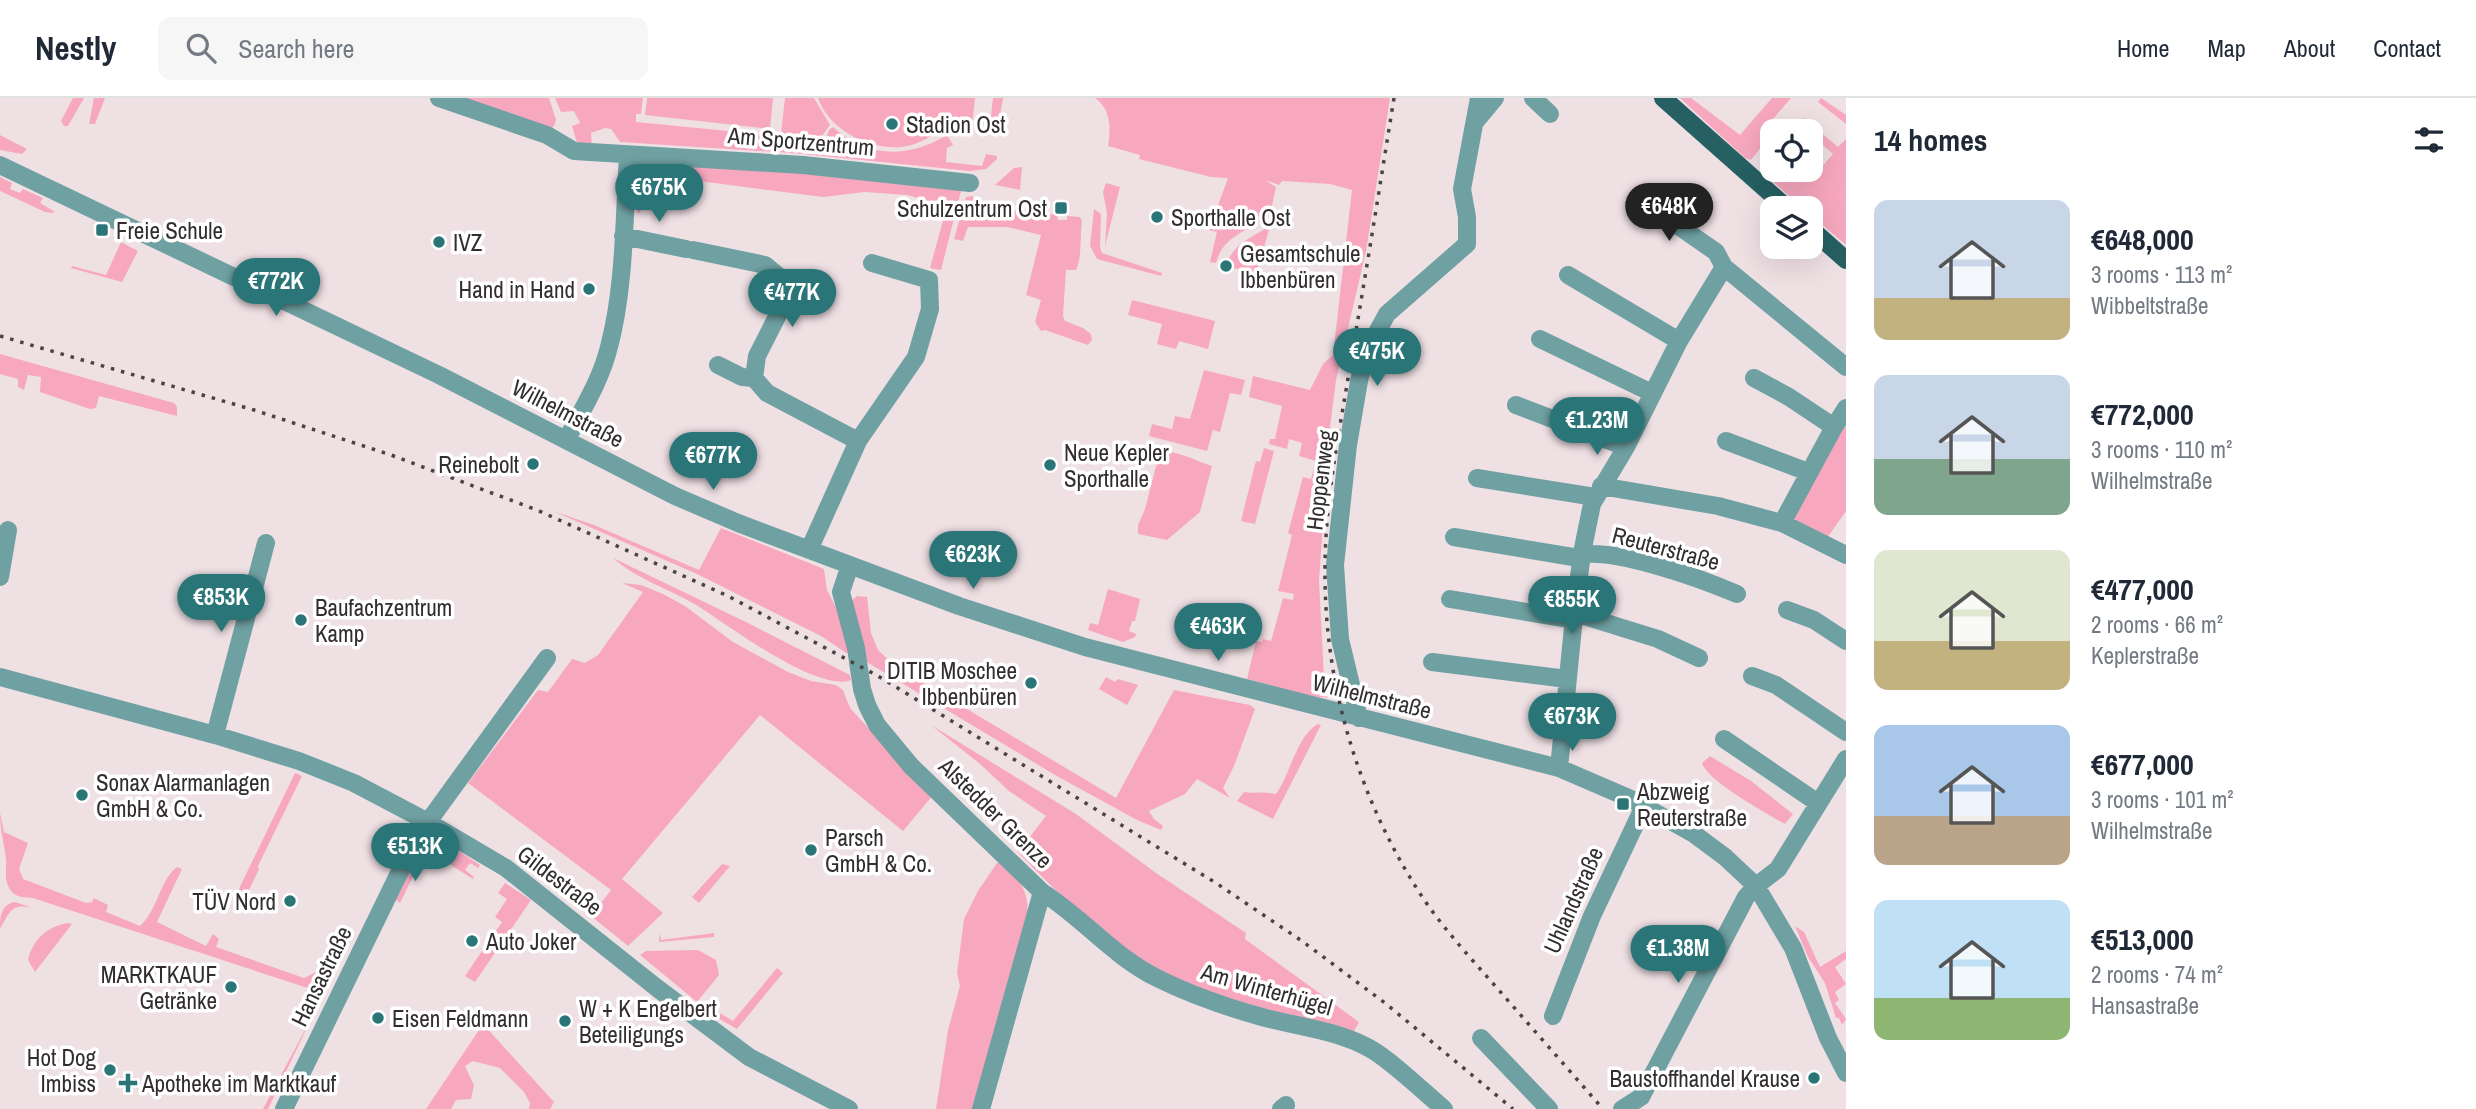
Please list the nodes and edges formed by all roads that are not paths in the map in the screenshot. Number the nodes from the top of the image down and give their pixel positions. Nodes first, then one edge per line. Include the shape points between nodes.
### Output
1 (439, 98) edge
2 (1479, 98) edge
3 (1495, 98) edge
4 (1533, 98) edge
5 (1663, 98) edge
6 (1550, 114) dead end
7 (1475, 121) junction
8 (628, 156) junction
9 (0, 165) edge
10 (970, 183) dead end
11 (1773, 196) edge
12 (1638, 198) dead end
13 (623, 236) junction
14 (1823, 240) edge
15 (1846, 260) edge
16 (872, 262) dead end
17 (1724, 267) junction
18 (1568, 275) dead end
19 (1540, 339) dead end
20 (1679, 341) junction
21 (718, 365) dead end
22 (1846, 366) edge
23 (754, 378) junction
24 (1754, 378) dead end
25 (1652, 393) junction
26 (1516, 405) dead end
27 (1846, 408) edge
28 (1834, 427) junction
29 (567, 439) junction
30 (1726, 441) dead end
31 (858, 442) junction
32 (1626, 447) junction
33 (1808, 472) junction
34 (1477, 478) dead end
35 (1598, 492) junction
36 (1782, 523) junction
37 (8, 530) dead end
38 (1454, 537) dead end
39 (266, 543) dead end
40 (809, 550) junction
41 (1582, 553) junction
42 (1846, 555) edge
43 (849, 565) junction
44 (0, 577) edge
45 (1737, 594) dead end
46 (1450, 599) dead end
47 (1787, 610) dead end
48 (1574, 617) junction
49 (1846, 641) edge
50 (547, 658) dead end
51 (1699, 658) dead end
52 (1432, 662) dead end
53 (1752, 676) dead end
54 (0, 677) edge
55 (1567, 679) junction
56 (1359, 718) junction
57 (1846, 732) edge
58 (215, 735) junction
59 (1724, 739) dead end
60 (1846, 759) edge
61 (1559, 768) junction
62 (1818, 803) junction
63 (1644, 806) junction
64 (428, 822) junction
65 (1756, 886) junction
66 (1042, 892) junction
67 (1553, 1016) dead end
68 (1481, 1038) dead end
69 (1846, 1073) edge
70 (284, 1109) edge
71 (849, 1109) edge
72 (981, 1109) edge
73 (1444, 1109) edge
74 (1549, 1109) edge
75 (1622, 1109) edge

1 - 8 street, Am Sportzentrum via 547,135 574,151
2 - 7 street, Hoppenweg
3 - 7 street
4 - 6 street
5 - 11 main road
7 - 56 street, Hoppenweg via 1462,189 1467,244 1387,314 1365,354 1359,381 1335,565 1340,639
8 - 10 street, Am Sportzentrum via 803,164
8 - 13 street
9 - 29 street, Wilhelmstraße
12 - 17 street via 1716,252
13 - 23 street via 765,265 783,280 786,299 757,356
13 - 29 street via 609,348
14 - 15 main road
16 - 31 street via 929,280 930,309 916,357
17 - 20 street, Reuterstraße
17 - 22 street
18 - 20 street
19 - 25 street
20 - 25 street, Reuterstraße
21 - 23 street
23 - 31 street via 767,393
24 - 28 street
25 - 32 street, Reuterstraße
26 - 32 street
27 - 28 street
28 - 33 street
29 - 40 street, Wilhelmstraße via 675,496
30 - 33 street
31 - 40 street
32 - 35 street, Reuterstraße
33 - 36 street
34 - 35 street, Reuterstraße
35 - 36 street via 1718,506
35 - 41 street, Reuterstraße
36 - 42 street
37 - 44 street
38 - 41 street, Reuterstraße via 1573,557
39 - 58 street
40 - 43 street, Wilhelmstraße
41 - 45 street, Reuterstraße via 1662,568
41 - 48 street, Reuterstraße
43 - 56 street, Wilhelmstraße via 1085,647
43 - 66 street, Alstedder Grenze via 841,592 862,690 877,725 911,766
46 - 48 street
47 - 49 street via 1814,620
48 - 51 street via 1584,616 1658,639
48 - 55 street, Reuterstraße
50 - 64 street, Hansastraße
52 - 55 street
53 - 57 street via 1776,685
54 - 58 street, Gildestraße
55 - 61 street, Reuterstraße
56 - 61 street, Wilhelmstraße
58 - 64 street, Gildestraße via 354,783
59 - 62 street
60 - 62 street
61 - 63 street, Wilhelmstraße
62 - 65 street via 1778,869
63 - 65 street, Wilhelmstraße via 1694,834
63 - 67 street, Uhlandstraße via 1592,916
64 - 70 street, Hansastraße via 405,860
64 - 71 street, Gildestraße via 506,868 749,1057
65 - 69 street, Wilhelmstraße via 1793,948
65 - 75 street via 1746,897 1641,1097
66 - 72 street, Alstedder Grenze
66 - 73 street, Am Winterhügel via 1155,977 1208,1001 1342,1036 1372,1050
68 - 74 street

